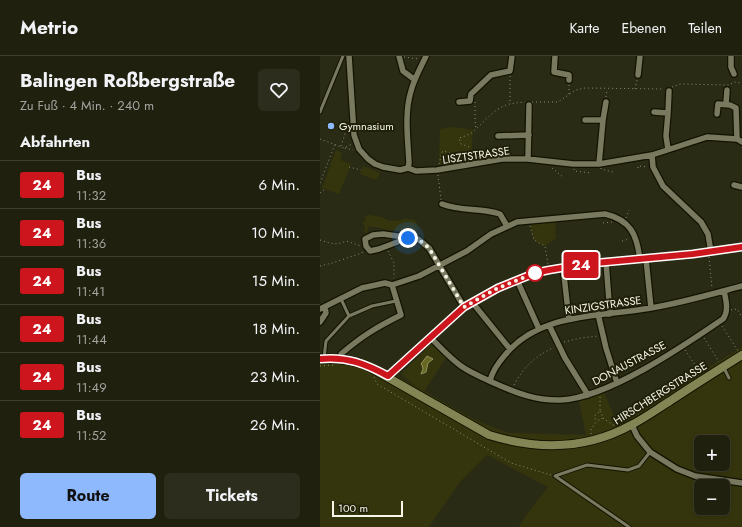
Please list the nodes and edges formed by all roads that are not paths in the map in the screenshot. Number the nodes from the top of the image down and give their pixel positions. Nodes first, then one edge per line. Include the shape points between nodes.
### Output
1 (343, 56) edge
2 (349, 56) edge
3 (400, 56) edge
4 (512, 56) edge
5 (555, 56) edge
6 (640, 56) edge
7 (731, 56) edge
8 (425, 58) edge
9 (734, 74) dead end
10 (638, 75) road end
11 (415, 80) junction
12 (569, 80) road end
13 (727, 90) dead end
14 (669, 92) dead end
15 (459, 102) dead end
16 (606, 102) road end
17 (726, 104) junction
18 (529, 105) dead end
19 (320, 112) edge
20 (654, 112) dead end
21 (668, 113) junction
22 (717, 114) dead end
23 (585, 120) dead end
24 (603, 120) junction
25 (529, 135) junction
26 (498, 136) dead end
27 (740, 141) edge
28 (668, 149) junction
29 (652, 155) junction
30 (528, 159) junction
31 (600, 164) junction
32 (408, 168) junction
33 (734, 185) dead end
34 (742, 186) edge
35 (442, 204) road end
36 (507, 226) junction
37 (408, 238) junction
38 (742, 247) edge
39 (710, 252) junction
40 (643, 260) junction
41 (606, 262) junction
42 (439, 267) junction
43 (563, 267) junction
44 (517, 280) junction
45 (392, 285) junction
46 (742, 286) edge
47 (724, 291) junction
48 (341, 299) junction
49 (396, 301) junction
50 (472, 302) junction
51 (464, 307) junction
52 (322, 308) edge
53 (651, 308) junction
54 (598, 314) junction
55 (610, 314) junction
56 (350, 316) junction
57 (569, 319) junction
58 (320, 322) edge
59 (549, 325) junction
60 (539, 329) junction
61 (430, 337) junction
62 (510, 349) junction
63 (740, 354) edge
64 (341, 358) junction
65 (321, 361) edge
66 (722, 365) junction
67 (388, 376) junction
68 (729, 378) dead end
69 (490, 381) junction
70 (617, 383) junction
71 (588, 395) junction
72 (632, 425) junction
73 (650, 452) junction
74 (742, 483) edge
75 (629, 527) edge

1 - 19 lane
2 - 32 street, LISZTSTRASSE via 354,135 359,149 379,166 400,170
3 - 11 street via 403,71
4 - 15 street via 510,71 491,75 471,94 470,101
5 - 12 street via 554,72 569,74
6 - 10 street
7 - 9 street
8 - 11 street
11 - 32 street via 408,107
13 - 17 street
14 - 21 street
16 - 24 street
17 - 22 street via 718,104
17 - 27 street via 736,108
18 - 25 street
20 - 21 street
21 - 28 street
23 - 24 street
24 - 31 street
25 - 26 street
25 - 30 street
27 - 28 street, LISZTSTRASSE via 707,137
28 - 29 street, LISZTSTRASSE
29 - 31 street, LISZTSTRASSE
29 - 39 street via 653,167 663,186 702,222 708,234
30 - 31 street, LISZTSTRASSE
30 - 32 street, LISZTSTRASSE via 502,159 437,170 416,171
33 - 34 street
35 - 36 street via 465,210 488,210 500,214
36 - 40 street via 517,222 554,218 605,214 615,216 633,231
36 - 42 street
37 - 37 street via 382,234 365,239 370,251
37 - 42 street via 418,239 429,248
38 - 39 street
39 - 40 street
40 - 41 street
40 - 53 street
41 - 43 street
41 - 55 street
42 - 45 street
42 - 51 street
43 - 44 street
43 - 57 street
44 - 50 street
44 - 60 street
45 - 48 street via 385,282 362,288
45 - 49 street
46 - 47 street, KINZIGSTRASSE
47 - 53 street, KINZIGSTRASSE
47 - 70 street, DONAUSTRASSE via 727,310 719,322 653,364
48 - 52 street
48 - 56 lane
49 - 56 lane via 372,306
49 - 64 street via 401,315 374,328 357,340 341,354
50 - 51 street
50 - 62 street
51 - 61 street
52 - 58 street via 326,313
53 - 55 street, KINZIGSTRASSE
54 - 55 street, KINZIGSTRASSE
54 - 57 street, KINZIGSTRASSE
54 - 70 street
56 - 65 lane via 326,341
57 - 59 street, KINZIGSTRASSE
59 - 60 street, KINZIGSTRASSE
59 - 71 street via 565,358
60 - 62 street, KINZIGSTRASSE
61 - 67 street
61 - 69 street, DONAUSTRASSE via 461,366
62 - 69 street, KINZIGSTRASSE via 500,361
63 - 66 street, HIRSCHBERGSTRASSE
64 - 65 street, HIRSCHBERGSTRASSE
64 - 67 street, HIRSCHBERGSTRASSE
66 - 68 lane
66 - 72 street, HIRSCHBERGSTRASSE
67 - 72 street, HIRSCHBERGSTRASSE via 490,435 512,442 568,445 611,435
69 - 71 street, DONAUSTRASSE via 531,398 562,400
70 - 71 street, DONAUSTRASSE
72 - 73 street
73 - 74 street via 677,469 695,476
73 - 75 lane via 639,466 628,470 587,465 555,476

